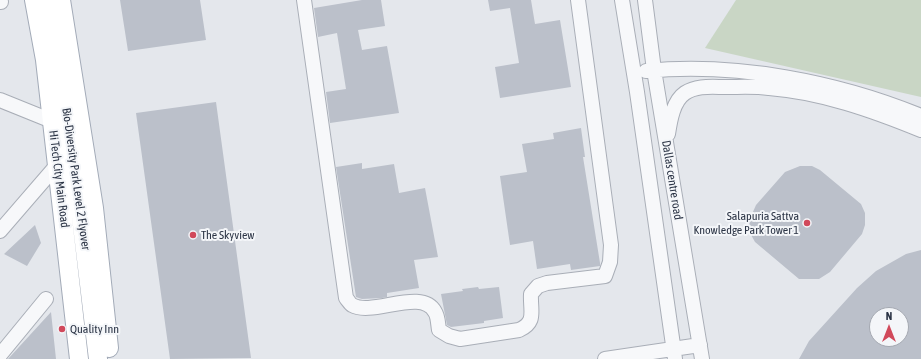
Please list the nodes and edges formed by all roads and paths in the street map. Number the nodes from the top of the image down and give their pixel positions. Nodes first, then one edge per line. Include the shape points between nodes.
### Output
1 (304, 0) edge
2 (578, 0) edge
3 (622, 0) edge
4 (645, 0) edge
5 (48, 2) edge
6 (654, 70) junction
7 (634, 73) junction
8 (0, 100) edge
9 (921, 116) edge
10 (52, 121) junction
11 (921, 130) edge
12 (667, 142) junction
13 (57, 165) junction
14 (0, 231) edge
15 (46, 299) dead end
16 (701, 352) edge
17 (675, 354) edge
18 (0, 355) edge
19 (79, 359) edge
20 (98, 359) edge
21 (110, 359) edge
22 (605, 359) edge

1 - 2 street via 346,298 353,306 364,308 421,302 436,312 439,330 460,339 518,330 527,326 532,318 531,294 538,286 605,276 610,262 611,246
3 - 7 street, Dallas centre road
4 - 6 street, Dallas centre road
5 - 10 main road, Hi Tech City Main Road via 45,60
5 - 20 main road, Bio-Diversity Park Level 2 Flyover via 75,167
5 - 21 main road via 94,208
6 - 7 street
6 - 9 street via 779,76 835,86
6 - 12 street, Dallas centre road
7 - 17 street, Dallas centre road
8 - 10 street
10 - 13 main road, Hi Tech City Main Road
11 - 12 street via 844,102 811,95 770,88 700,87 684,94 677,101
12 - 16 street, Dallas centre road
13 - 14 street
13 - 19 main road, Hi Tech City Main Road
15 - 18 street
16 - 17 street
17 - 22 street

